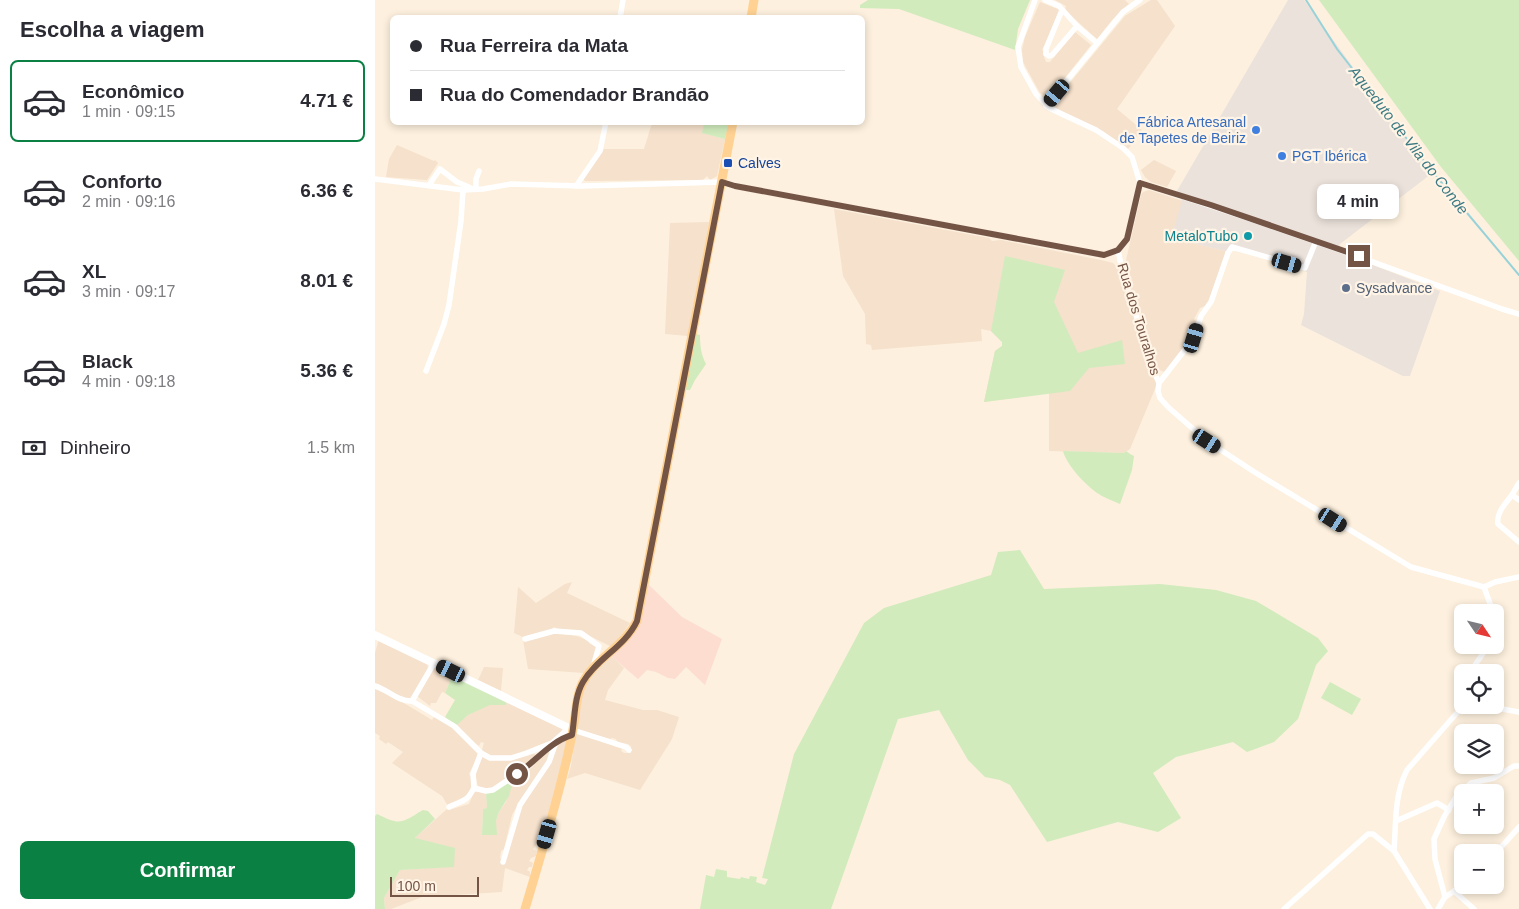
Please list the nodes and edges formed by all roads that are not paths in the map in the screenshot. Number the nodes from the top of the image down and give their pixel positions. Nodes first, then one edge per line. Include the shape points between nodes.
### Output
1 (623, 0) edge
2 (754, 0) edge
3 (1035, 0) edge
4 (1045, 0) edge
5 (1141, 0) edge
6 (1062, 10) junction
7 (620, 15) edge
8 (752, 15) edge
9 (1077, 26) junction
10 (1097, 43) junction
11 (1046, 106) junction
12 (606, 125) edge
13 (732, 125) edge
14 (479, 171) dead end
15 (375, 180) edge
16 (722, 182) junction
17 (1140, 183) junction
18 (429, 185) junction
19 (576, 186) junction
20 (474, 189) junction
21 (463, 190) junction
22 (1316, 241) junction
23 (1118, 250) junction
24 (1519, 314) edge
25 (426, 372) dead end
26 (1159, 383) junction
27 (1519, 483) edge
28 (1512, 495) junction
29 (1519, 500) edge
30 (1519, 542) edge
31 (1519, 577) edge
32 (1484, 587) junction
33 (1490, 604) edge
34 (375, 635) edge
35 (525, 639) dead end
36 (1482, 654) edge
37 (434, 663) junction
38 (1475, 664) edge
39 (596, 666) junction
40 (375, 686) edge
41 (413, 701) junction
42 (1504, 709) edge
43 (1519, 712) edge
44 (1456, 714) edge
45 (571, 731) junction
46 (555, 745) junction
47 (629, 750) dead end
48 (481, 753) junction
49 (1519, 766) edge
50 (474, 788) junction
51 (449, 808) dead end
52 (1449, 810) junction
53 (1396, 822) junction
54 (1519, 827) edge
55 (1504, 844) edge
56 (1394, 851) junction
57 (503, 862) dead end
58 (1454, 891) edge
59 (1457, 894) edge
60 (1445, 897) junction
61 (525, 909) edge
62 (1284, 909) edge
63 (1430, 909) edge
64 (1438, 909) edge
65 (1474, 909) edge

1 - 7 street
2 - 8 main road
3 - 11 street via 1018,47 1021,67
4 - 6 street
5 - 10 street via 1123,12
6 - 9 street
6 - 9 street via 1046,50 1049,56
9 - 10 street
10 - 11 street
11 - 17 street via 1096,130 1123,148 1132,157
12 - 19 street via 600,151
13 - 16 main road
14 - 20 street
15 - 18 street
16 - 19 street
16 - 23 street via 1104,255
16 - 39 main road via 637,621 629,635
17 - 22 street
17 - 23 street via 1127,239
18 - 20 street via 440,169 457,182
18 - 21 street
19 - 20 street via 511,184
20 - 21 street
21 - 25 street via 449,305
22 - 24 street
22 - 26 street via 1305,268 1232,247 1194,338
23 - 26 street, Rua dos Touralhos
26 - 32 street, Rua dos Touralhos via 1160,398 1168,407 1207,441 1256,473 1411,567
27 - 28 street
28 - 29 street
28 - 30 street via 1497,520
31 - 32 street
32 - 33 street
34 - 37 street
35 - 39 street via 554,631 581,633 599,646
36 - 38 street
37 - 41 street
37 - 45 street
39 - 45 main road via 582,684
40 - 41 street via 406,702
41 - 48 street via 454,726
42 - 43 street
44 - 53 street via 1407,770 1398,795
45 - 46 street
45 - 47 street
45 - 48 street via 552,743 516,757 490,758
45 - 61 main road via 561,786
46 - 50 street via 493,790
46 - 57 street via 549,762 520,805
48 - 50 street via 473,774
49 - 52 street via 1493,778 1471,782
50 - 51 street via 466,801
52 - 53 street via 1437,803
52 - 60 street via 1434,839 1435,859
53 - 56 street
54 - 55 street
56 - 62 street via 1373,834 1368,834
56 - 63 street
58 - 60 street
59 - 65 street
60 - 64 street

